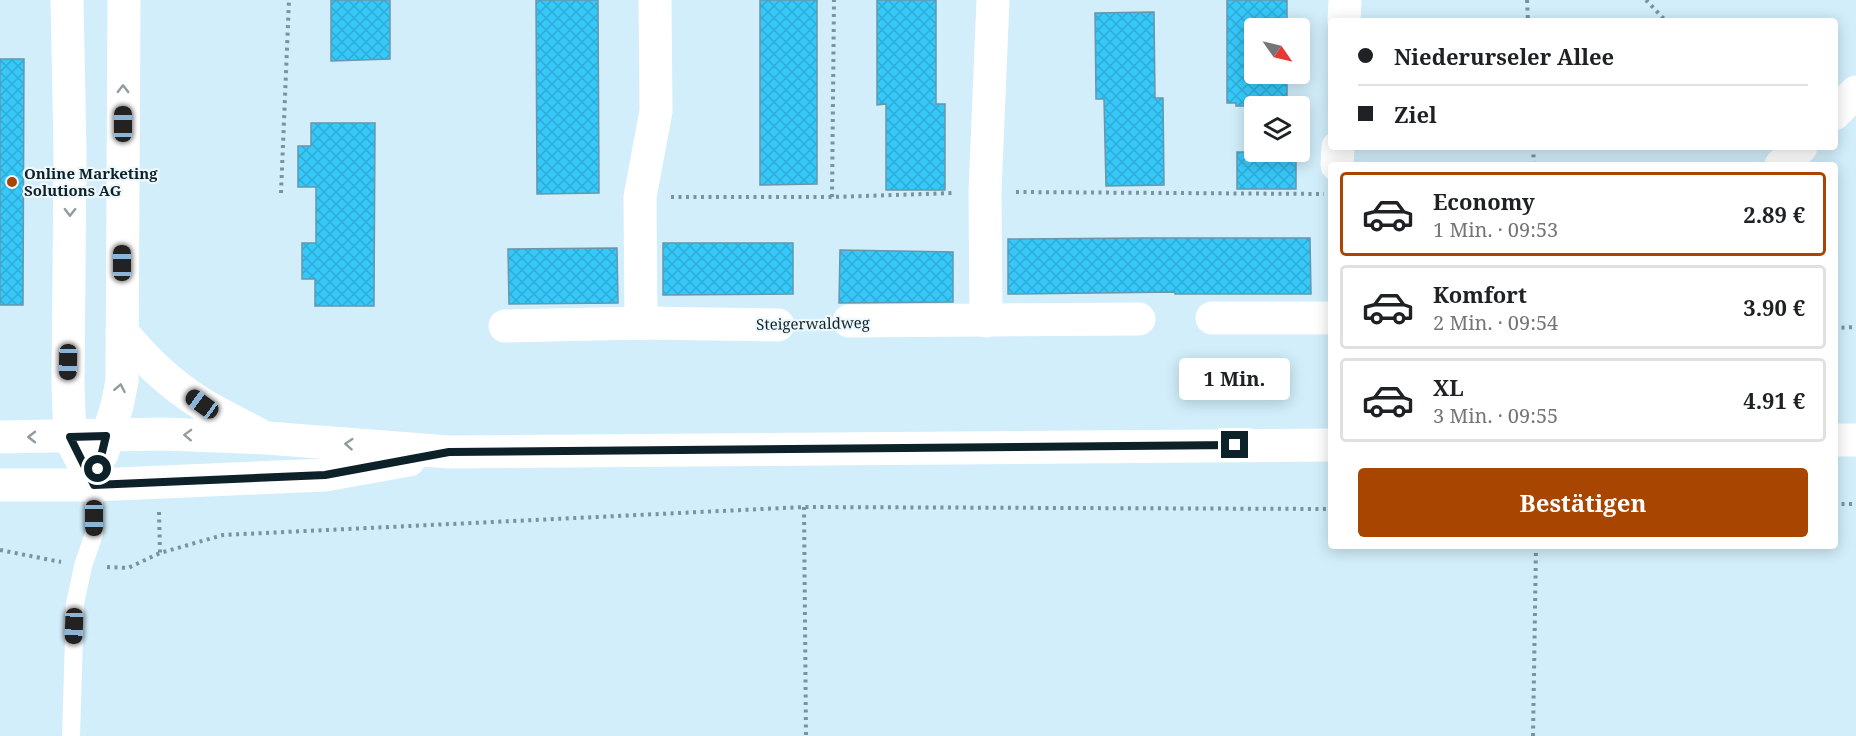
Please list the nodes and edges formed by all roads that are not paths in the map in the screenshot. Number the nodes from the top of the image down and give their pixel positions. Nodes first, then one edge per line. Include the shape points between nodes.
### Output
1 (67, 0) edge
2 (124, 0) edge
3 (655, 0) edge
4 (993, 0) edge
5 (1345, 0) edge
6 (1344, 18) edge
7 (123, 147) junction
8 (1798, 150) edge
9 (70, 153) junction
10 (1784, 162) edge
11 (1212, 318) dead end
12 (1328, 318) edge
13 (1138, 319) dead end
14 (849, 321) dead end
15 (986, 321) junction
16 (641, 323) junction
17 (778, 325) dead end
18 (505, 326) dead end
19 (122, 332) junction
20 (106, 436) junction
21 (0, 437) edge
22 (70, 437) junction
23 (267, 438) junction
24 (1838, 440) edge
25 (1856, 440) edge
26 (1328, 445) edge
27 (449, 452) junction
28 (0, 485) edge
29 (94, 485) junction
30 (71, 736) edge

1 - 9 street
7 -> 2 street
3 - 16 street via 656,111 640,197
4 - 15 street via 985,192
5 - 6 street
7 - 9 street via 114,163 104,168 95,169
7 - 19 street
8 - 10 street
9 -> 22 street
11 - 12 street
13 - 15 street, Steigerwaldweg
14 - 15 street, Steigerwaldweg
16 - 17 street, Steigerwaldweg
16 - 18 street, Steigerwaldweg
20 -> 19 street via 122,381
19 - 23 street via 168,380 202,404
20 - 22 street
23 -> 20 street
20 - 29 street
22 -> 21 street
22 - 29 street
27 -> 23 street
24 - 25 street
26 - 27 street
27 - 29 street via 325,475
28 - 29 street
29 - 30 lane via 94,534 75,604

